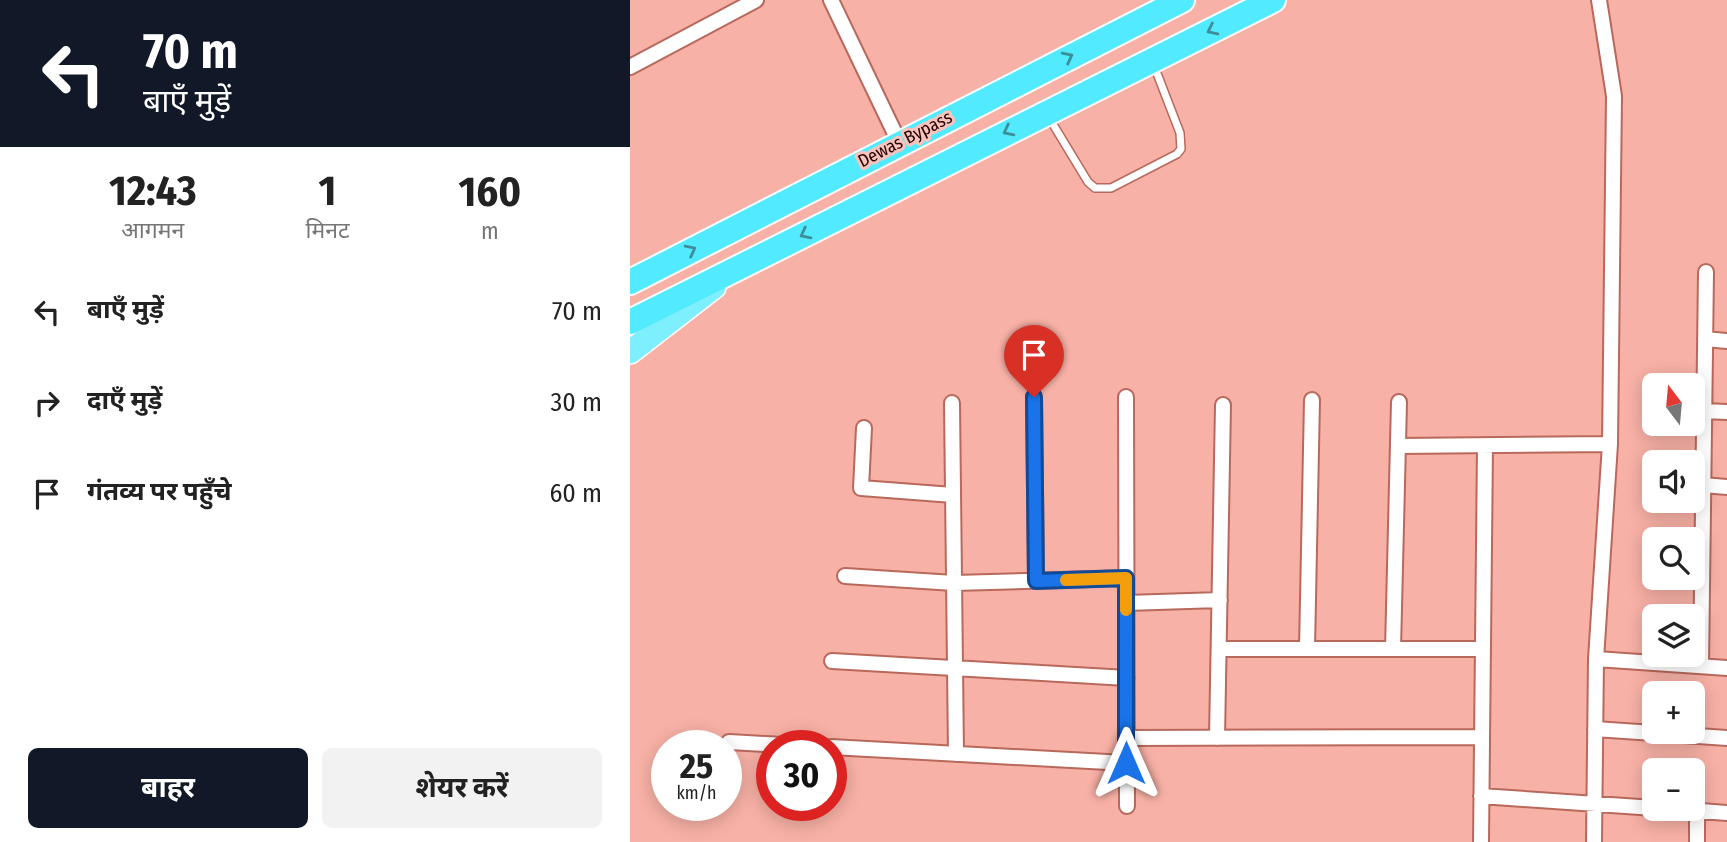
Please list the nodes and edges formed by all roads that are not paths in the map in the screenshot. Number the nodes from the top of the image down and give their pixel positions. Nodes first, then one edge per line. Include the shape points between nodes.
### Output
1 (756, 0) edge
2 (831, 0) edge
3 (1182, 0) edge
4 (1273, 0) edge
5 (1599, 0) edge
6 (1152, 59) junction
7 (630, 67) edge
8 (1046, 112) junction
9 (900, 142) junction
10 (741, 266) junction
11 (1706, 272) dead end
12 (630, 282) edge
13 (630, 321) edge
14 (1705, 339) junction
15 (1727, 341) edge
16 (630, 352) edge
17 (1705, 373) edge
18 (1034, 397) dead end
19 (1126, 397) dead end
20 (1312, 400) dead end
21 (1399, 402) dead end
22 (952, 403) dead end
23 (1223, 405) dead end
24 (1705, 411) edge
25 (1727, 412) edge
26 (864, 428) dead end
27 (1610, 444) junction
28 (1398, 446) junction
29 (1485, 446) junction
30 (1705, 485) edge
31 (1727, 487) edge
32 (953, 495) junction
33 (1703, 513) edge
34 (845, 576) dead end
35 (1126, 578) junction
36 (1036, 581) junction
37 (954, 583) junction
38 (1220, 600) junction
39 (1126, 603) junction
40 (1702, 604) edge
41 (1219, 649) junction
42 (1307, 649) junction
43 (1393, 649) junction
44 (1483, 649) junction
45 (1596, 659) junction
46 (832, 661) dead end
47 (1642, 662) edge
48 (1705, 666) edge
49 (955, 668) junction
50 (1727, 668) edge
51 (1126, 678) junction
52 (1595, 729) junction
53 (1482, 737) junction
54 (1126, 738) junction
55 (1217, 738) junction
56 (1727, 738) edge
57 (847, 748) edge
58 (956, 754) junction
59 (1126, 763) junction
60 (1481, 796) junction
61 (1594, 804) junction
62 (1127, 806) dead end
63 (1642, 807) edge
64 (1705, 812) edge
65 (1727, 813) edge
66 (1697, 821) edge
67 (1481, 842) edge
68 (1594, 842) edge
69 (1697, 842) edge

1 - 7 street
2 - 9 street
9 -> 3 highway, Dewas Bypass
4 -> 6 highway
5 - 27 street via 1614,96
6 - 8 highway
6 - 8 lane via 1180,133 1181,149 1111,188 1095,188 1088,182
8 -> 10 highway
12 -> 9 highway, Dewas Bypass
10 - 13 highway
10 - 16 main road
11 - 14 street
14 - 15 street
14 - 17 street
18 - 36 street
19 - 35 street
20 - 42 street
21 - 28 street
22 - 32 street
23 - 38 street
24 - 25 street
26 - 32 street via 861,488
27 - 29 street
27 - 45 street
28 - 29 street
28 - 43 street
29 - 44 street
30 - 31 street
32 - 37 street
33 - 40 street
34 - 37 street
35 - 36 street
35 - 39 street
36 - 37 street
37 - 49 street
38 - 39 street
38 - 41 street
39 - 51 street
41 - 42 street
41 - 55 street
42 - 43 street
43 - 44 street
44 - 53 street
45 - 47 street
45 - 52 street
46 - 49 street
48 - 50 street
49 - 51 street
49 - 58 street
51 - 54 street
52 - 56 street
52 - 61 street
53 - 55 street
53 - 60 street
54 - 55 street
54 - 59 street
57 - 58 street
58 - 59 street
59 - 62 street
60 - 61 street
60 - 67 street
61 - 63 street
61 - 68 street
64 - 65 street
66 - 69 street

